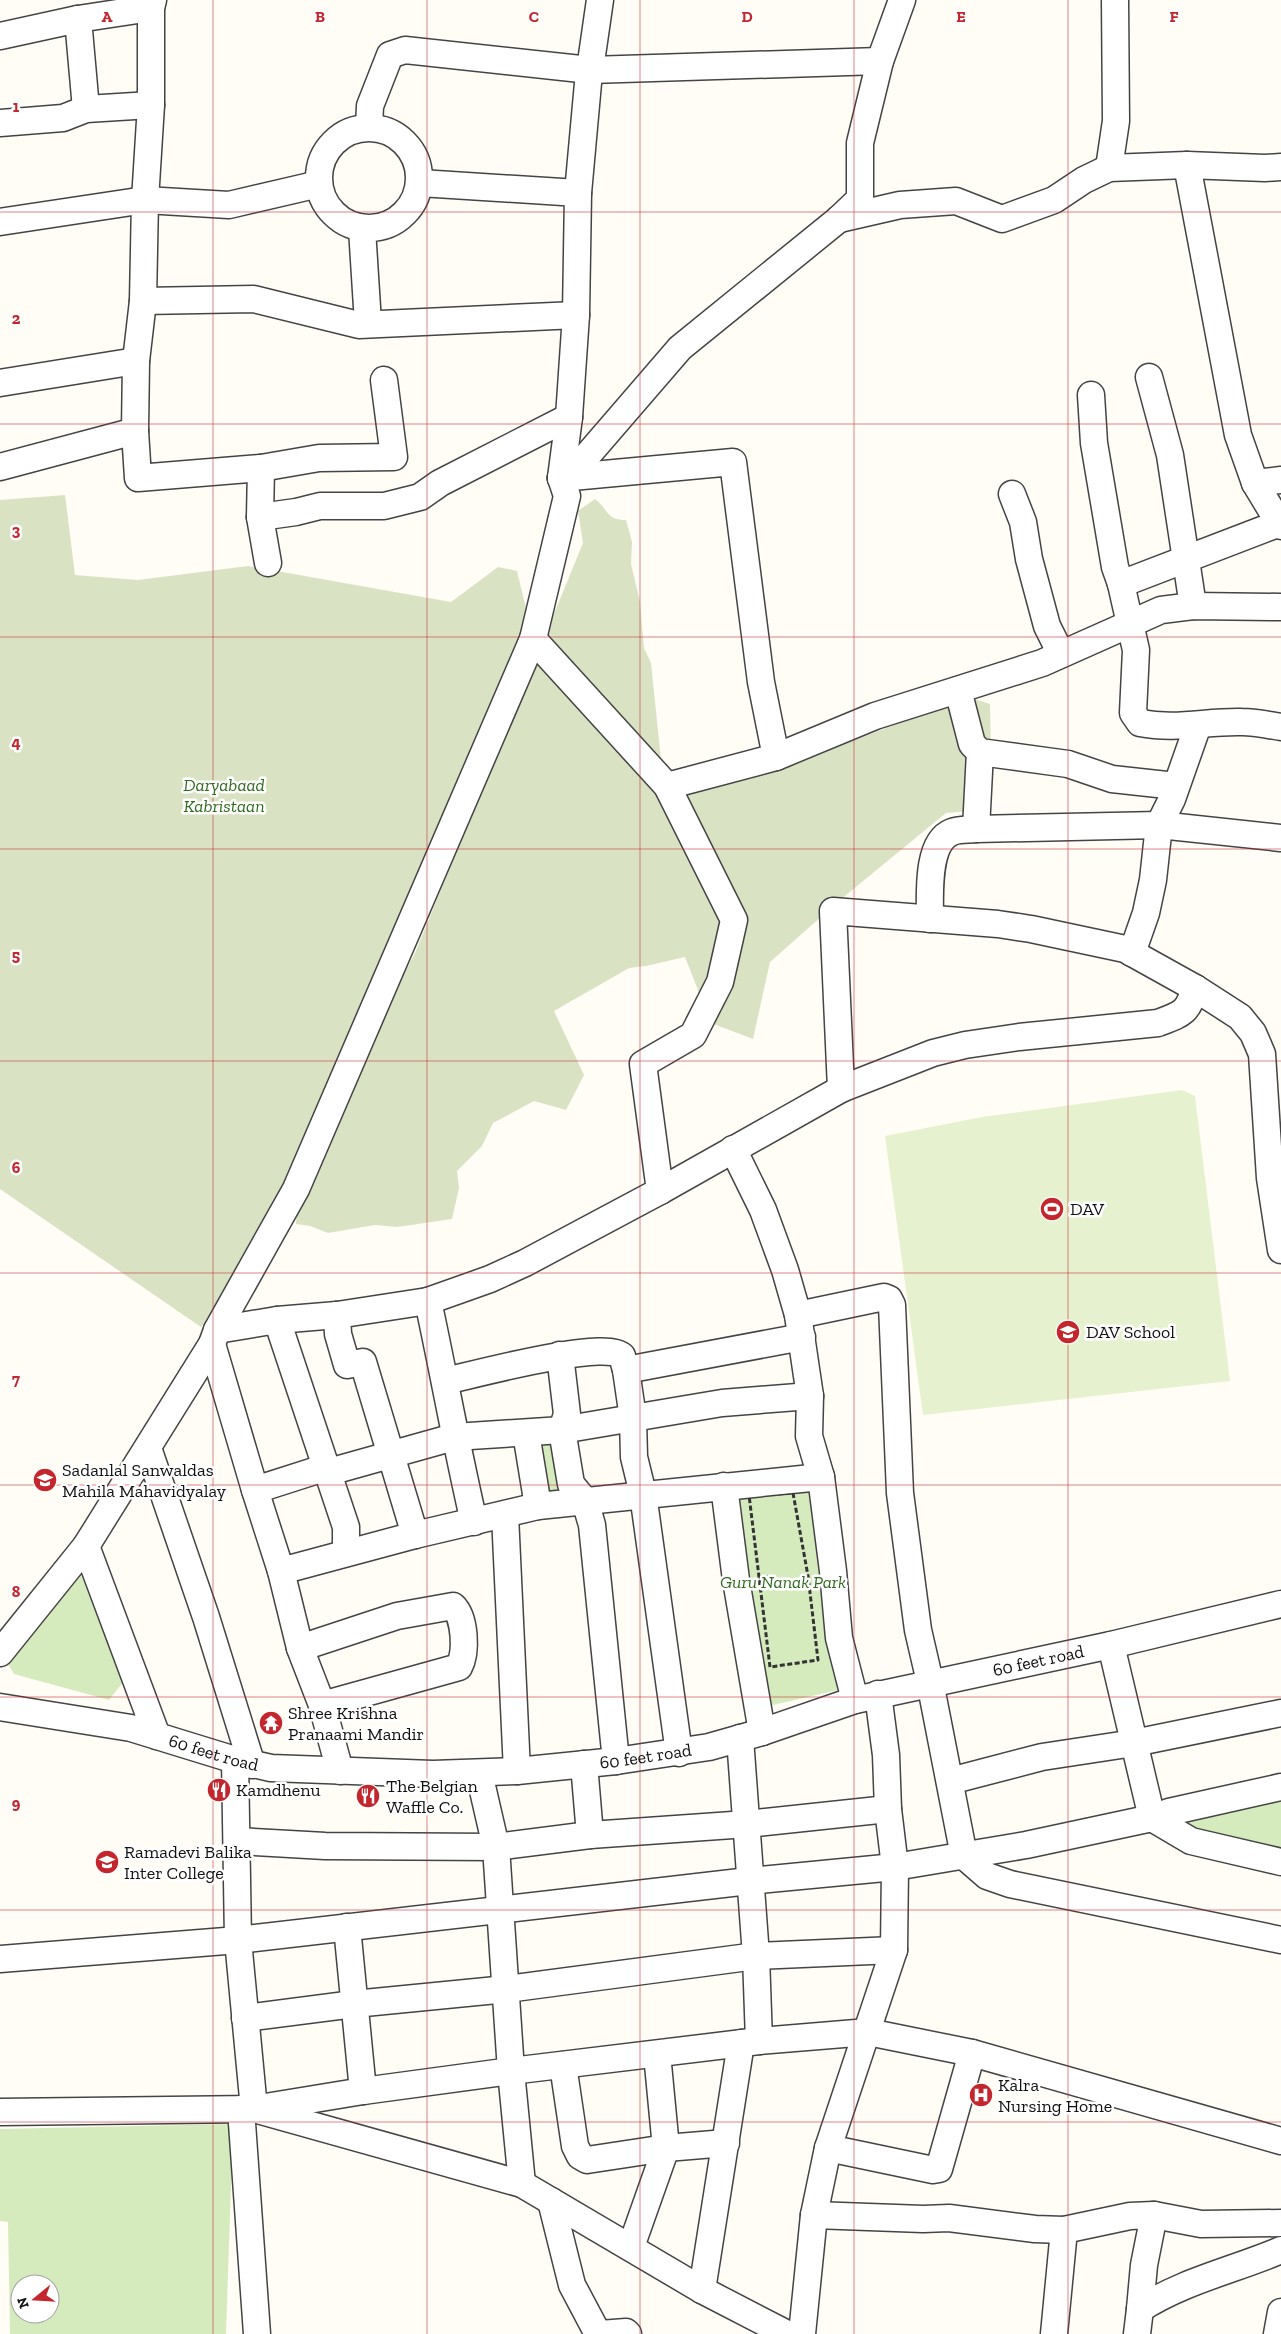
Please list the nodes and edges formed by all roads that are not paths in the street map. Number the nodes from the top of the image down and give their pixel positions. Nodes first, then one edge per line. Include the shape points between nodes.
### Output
1 (600, 0) edge
2 (902, 0) edge
3 (1114, 0) edge
4 (152, 4) edge
5 (78, 19) junction
6 (0, 36) edge
7 (880, 61) junction
8 (590, 70) junction
9 (151, 105) junction
10 (86, 109) junction
11 (0, 123) edge
12 (369, 127) junction
13 (1187, 165) junction
14 (1281, 167) edge
15 (1108, 168) junction
16 (420, 183) junction
17 (319, 184) junction
18 (578, 193) junction
19 (145, 200) junction
20 (839, 219) junction
21 (0, 222) edge
22 (362, 228) junction
23 (143, 301) junction
24 (576, 315) junction
25 (368, 323) junction
26 (136, 361) junction
27 (1150, 377) dead end
28 (384, 380) dead end
29 (0, 383) edge
30 (1091, 395) dead end
31 (569, 417) junction
32 (135, 431) junction
33 (0, 467) edge
34 (261, 468) junction
35 (561, 478) junction
36 (1281, 480) edge
37 (1255, 483) junction
38 (1012, 494) dead end
39 (260, 517) junction
40 (1280, 524) edge
41 (1188, 558) junction
42 (268, 563) dead end
43 (1121, 584) junction
44 (1194, 606) junction
45 (1281, 607) edge
46 (1130, 622) junction
47 (533, 639) junction
48 (1061, 654) junction
49 (958, 690) junction
50 (1198, 725) junction
51 (1281, 727) edge
52 (980, 752) junction
53 (776, 757) junction
54 (666, 786) junction
55 (1176, 786) junction
56 (1159, 825) junction
57 (976, 829) junction
58 (1281, 838) edge
59 (930, 919) junction
60 (1132, 953) junction
61 (1195, 988) junction
62 (1274, 1057) edge
63 (841, 1089) junction
64 (733, 1149) junction
65 (660, 1191) junction
66 (1281, 1250) edge
67 (428, 1301) junction
68 (337, 1315) junction
69 (277, 1320) junction
70 (800, 1326) junction
71 (214, 1337) junction
72 (560, 1355) junction
73 (626, 1370) junction
74 (445, 1381) junction
75 (810, 1396) junction
76 (633, 1418) junction
77 (562, 1430) junction
78 (526, 1433) junction
79 (454, 1437) junction
80 (148, 1448) junction
81 (391, 1454) junction
82 (327, 1467) junction
83 (821, 1477) junction
84 (724, 1486) junction
85 (255, 1490) junction
86 (643, 1494) junction
87 (585, 1501) junction
88 (538, 1506) junction
89 (505, 1515) junction
90 (474, 1522) junction
91 (415, 1535) junction
92 (86, 1546) junction
93 (346, 1553) junction
94 (281, 1571) junction
95 (1281, 1604) edge
96 (1111, 1644) junction
97 (300, 1648) junction
98 (0, 1653) edge
99 (930, 1682) junction
100 (867, 1697) junction
101 (322, 1705) junction
102 (0, 1707) edge
103 (1281, 1713) edge
104 (751, 1735) junction
105 (157, 1736) junction
106 (1134, 1743) junction
107 (679, 1753) junction
108 (616, 1761) junction
109 (244, 1763) junction
110 (584, 1764) junction
111 (517, 1771) junction
112 (340, 1772) junction
113 (479, 1773) junction
114 (950, 1781) junction
115 (1281, 1787) edge
116 (888, 1809) junction
117 (1152, 1818) junction
118 (747, 1824) junction
119 (590, 1836) junction
120 (238, 1840) junction
121 (496, 1847) junction
122 (964, 1856) junction
123 (1281, 1862) edge
124 (895, 1867) junction
125 (749, 1881) junction
126 (501, 1910) junction
127 (347, 1927) junction
128 (238, 1940) junction
129 (1281, 1940) edge
130 (894, 1950) junction
131 (756, 1956) junction
132 (0, 1959) edge
133 (507, 1990) junction
134 (354, 2004) junction
135 (245, 2018) junction
136 (868, 2032) junction
137 (750, 2042) junction
138 (972, 2053) junction
139 (657, 2054) junction
140 (563, 2065) junction
141 (511, 2072) junction
142 (363, 2091) junction
143 (248, 2109) junction
144 (0, 2112) edge
145 (1281, 2141) edge
146 (726, 2143) junction
147 (666, 2148) junction
148 (828, 2148) junction
149 (522, 2184) junction
150 (551, 2201) junction
151 (814, 2215) junction
152 (1154, 2215) junction
153 (1281, 2223) edge
154 (1064, 2230) junction
155 (631, 2247) junction
156 (1281, 2250) edge
157 (702, 2290) junction
158 (1281, 2312) edge
159 (1139, 2322) edge
160 (257, 2334) edge
161 (599, 2334) edge
162 (628, 2334) edge
163 (786, 2334) edge
164 (802, 2334) edge
165 (1054, 2334) edge
166 (1277, 2334) edge

1 - 8 street
2 - 7 street
3 - 15 street via 1116,121
4 - 5 street
4 - 9 street
5 - 6 street
5 - 10 street
7 - 8 street
7 - 20 street via 860,143 860,199
8 - 12 street via 405,50 390,55 370,106
8 - 18 street
9 - 10 street
9 - 19 street
10 - 11 street via 63,118
12 - 16 street via 385,130 400,138 412,150
12 - 17 street via 352,130 337,138 319,167
13 - 14 street
13 - 15 street
13 - 37 street via 1238,435
15 - 20 street via 1054,200 1002,219 956,201 900,205
16 - 18 street
16 - 22 street via 416,199 394,223
17 - 19 street via 229,205
17 - 22 street via 333,214 346,224
18 - 24 street
19 - 21 street
19 - 23 street
20 - 35 street via 680,348 597,445
22 - 25 street
23 - 25 street via 254,299 359,325
23 - 26 street
24 - 25 street
24 - 31 street
26 - 29 street
26 - 32 street
27 - 41 street via 1170,455
28 - 34 street via 394,457 319,458
30 - 43 street via 1094,443 1115,567
31 - 35 street
31 - 39 street via 440,483 420,497 384,506 320,506
32 - 33 street
32 - 34 street via 138,478
34 - 39 street
35 - 47 street via 567,496
35 - 53 street via 732,462 761,682
36 - 37 street
37 - 40 street
38 - 48 street via 1023,522 1029,559 1048,626
39 - 42 street
40 - 41 street
41 - 43 street
41 - 44 street
43 - 46 street
44 - 45 street
44 - 46 street via 1160,610
46 - 48 street
46 - 50 street via 1136,657 1133,713 1140,723 1158,727
47 - 54 street
47 - 71 street via 296,1189
48 - 49 street
49 - 52 street via 972,744
49 - 53 street via 875,716
50 - 51 street via 1244,722
50 - 55 street
52 - 55 street via 1068,764 1112,779
52 - 57 street
53 - 54 street
54 - 65 street via 734,920 720,982 693,1035 643,1064
55 - 56 street
56 - 57 street
56 - 58 street
56 - 60 street via 1153,880
57 - 59 street via 952,832 941,840 932,862
59 - 60 street via 1031,929
59 - 63 street via 833,911
60 - 61 street
61 - 62 street via 1240,1017
61 - 63 street via 1190,1006 1158,1023 964,1045 933,1052
62 - 66 street via 1270,1178
63 - 64 street
64 - 65 street
64 - 70 street via 763,1210 785,1270
65 - 67 street via 525,1263
67 - 68 street
67 - 74 street
68 - 69 street
68 - 81 street via 338,1334 347,1365 364,1362
69 - 71 street
69 - 82 street
70 - 73 street
70 - 75 street
70 - 99 street via 884,1297 892,1305 900,1493 918,1630
71 - 80 street
71 - 85 street
72 - 73 street via 612,1351 622,1356
72 - 74 street
72 - 77 street via 568,1414
73 - 76 street
74 - 79 street
75 - 76 street via 722,1403
75 - 83 street via 809,1436
76 - 77 street
76 - 86 street via 634,1457
77 - 78 street
77 - 87 street via 571,1484
78 - 79 street
78 - 88 street
79 - 81 street
79 - 90 street
80 - 92 street
80 - 109 street via 206,1618
81 - 82 street via 331,1472
81 - 91 street
82 - 85 street
82 - 93 street via 346,1526
83 - 84 street
83 - 100 street via 839,1638
84 - 86 street
84 - 104 street
85 - 94 street
86 - 87 street
86 - 107 street
87 - 88 street
87 - 108 street via 592,1525
88 - 89 street
89 - 90 street
89 - 111 street
90 - 91 street
91 - 93 street
92 - 98 street
92 - 105 street
93 - 94 street
94 - 97 street
95 - 96 street, 60 feet road
96 - 99 street, 60 feet road
96 - 106 street
97 - 101 street
97 - 101 street via 397,1616 453,1606 459,1612 464,1640 459,1667
99 - 100 street, 60 feet road
99 - 114 street
100 - 104 street, 60 feet road
100 - 116 street via 886,1756
101 - 112 street
102 - 105 street, 60 feet road via 110,1724
103 - 106 street
104 - 107 street, 60 feet road
104 - 118 street
105 - 109 street, 60 feet road
106 - 114 street via 1042,1757
106 - 117 street
107 - 108 street, 60 feet road
108 - 110 street, 60 feet road
109 - 112 street, 60 feet road
109 - 120 street
110 - 111 street, 60 feet road
110 - 119 street
111 - 113 street, 60 feet road
112 - 113 street, 60 feet road
113 - 121 street
114 - 122 street
115 - 117 street
116 - 118 street
116 - 124 street
117 - 122 street
117 - 123 street via 1191,1841
118 - 119 street
118 - 125 street
119 - 121 street
120 - 121 street via 325,1846
120 - 128 street
121 - 126 street
122 - 124 street
122 - 129 street via 987,1876 1010,1884
124 - 125 street
124 - 130 street
125 - 126 street
125 - 131 street
126 - 127 street
126 - 133 street
127 - 128 street
127 - 134 street
128 - 132 street
128 - 135 street
130 - 131 street
130 - 136 street
131 - 133 street
131 - 137 street
133 - 134 street
133 - 141 street
134 - 135 street
134 - 142 street
135 - 143 street
136 - 137 street
136 - 138 street
136 - 148 street
137 - 139 street
137 - 146 street
138 - 145 street
138 - 148 street via 939,2169
139 - 140 street
139 - 147 street
140 - 141 street
140 - 147 street via 575,2146 580,2156 596,2160
141 - 142 street
141 - 149 street
142 - 143 street
143 - 144 street
143 - 149 street
143 - 160 street
146 - 147 street
146 - 157 street
147 - 155 street
148 - 151 street
149 - 150 street
150 - 155 street
150 - 161 street via 572,2285
151 - 154 street via 949,2218
151 - 164 street
152 - 153 street via 1201,2224
152 - 154 street via 1130,2216
152 - 159 street via 1144,2265
154 - 165 street
155 - 157 street
156 - 159 street via 1170,2291
157 - 163 street
158 - 166 street
161 - 162 street

